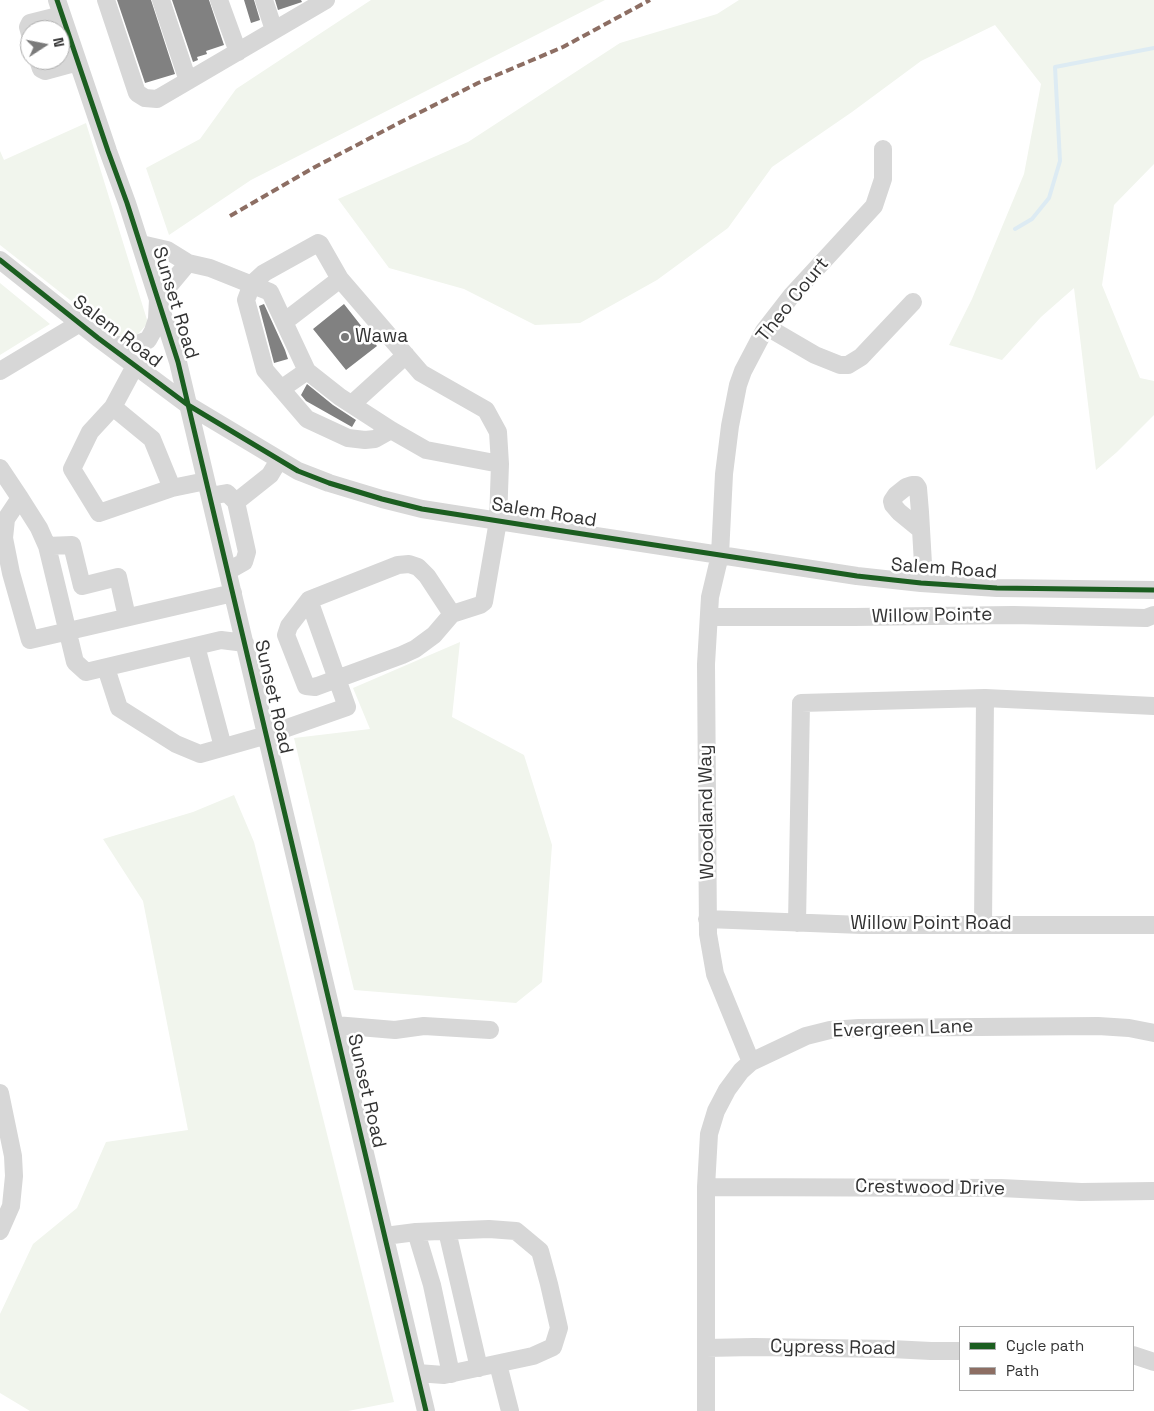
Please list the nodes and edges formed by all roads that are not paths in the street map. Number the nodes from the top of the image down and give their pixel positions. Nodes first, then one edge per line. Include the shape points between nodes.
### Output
1 (106, 0) edge
2 (162, 0) edge
3 (219, 0) edge
4 (264, 0) edge
5 (326, 0) edge
6 (308, 5) edge
7 (59, 7) edge
8 (35, 20) edge
9 (274, 30) junction
10 (238, 52) junction
11 (78, 62) junction
12 (70, 64) edge
13 (188, 81) junction
14 (883, 149) dead end
15 (141, 244) junction
16 (0, 260) edge
17 (188, 263) junction
18 (340, 279) junction
19 (252, 284) junction
20 (158, 299) junction
21 (913, 302) dead end
22 (284, 322) junction
23 (80, 324) junction
24 (767, 327) junction
25 (108, 345) junction
26 (406, 355) junction
27 (135, 366) junction
28 (306, 371) junction
29 (0, 372) edge
30 (281, 389) junction
31 (352, 404) junction
32 (188, 405) junction
33 (113, 407) junction
34 (391, 430) junction
35 (279, 460) junction
36 (500, 464) junction
37 (0, 468) edge
38 (172, 488) junction
39 (208, 488) junction
40 (20, 498) junction
41 (236, 502) junction
42 (498, 521) junction
43 (920, 530) dead end
44 (47, 546) junction
45 (720, 555) junction
46 (228, 571) junction
47 (921, 583) junction
48 (1154, 590) edge
49 (233, 593) junction
50 (309, 600) junction
51 (452, 614) junction
52 (1154, 615) edge
53 (127, 617) junction
54 (710, 617) junction
55 (67, 632) junction
56 (245, 643) junction
57 (196, 646) junction
58 (106, 668) junction
59 (337, 680) junction
60 (985, 698) junction
61 (1154, 706) edge
62 (267, 735) junction
63 (223, 748) junction
64 (707, 919) junction
65 (797, 923) junction
66 (983, 924) junction
67 (1154, 925) edge
68 (335, 1025) junction
69 (490, 1030) dead end
70 (1154, 1033) edge
71 (751, 1062) junction
72 (0, 1093) edge
73 (706, 1186) junction
74 (1154, 1191) edge
75 (0, 1230) edge
76 (447, 1231) junction
77 (416, 1232) junction
78 (385, 1236) junction
79 (706, 1348) junction
80 (959, 1351) edge
81 (1134, 1355) edge
82 (1154, 1362) edge
83 (498, 1364) junction
84 (479, 1368) junction
85 (417, 1373) junction
86 (451, 1374) junction
87 (426, 1411) edge
88 (510, 1411) edge
89 (706, 1411) edge

1 - 13 street via 137,93 157,99
2 - 13 street
3 - 10 street
4 - 9 street
5 - 6 street
6 - 9 street
7 - 8 street
7 - 11 street, Sunset Road
9 - 10 street
10 - 13 street
11 - 12 street
11 - 15 street, Sunset Road
14 - 24 street, Theo Court via 884,179 874,206
15 - 17 street via 168,250
15 - 20 street, Sunset Road
16 - 23 street, Salem Road
17 - 19 street
17 - 20 street
18 - 19 street via 318,243 264,273
18 - 22 street
18 - 26 street
19 - 22 street via 270,292
19 - 30 street via 246,300 265,370
20 - 25 street via 157,319 148,340 135,345
20 - 32 street, Sunset Road
21 - 24 street via 861,357 848,365 840,365 815,354
22 - 28 street
23 - 25 street, Salem Road
23 - 29 street
24 - 45 street, Theo Court via 743,370 732,413 724,474
25 - 27 street, Salem Road
26 - 31 street
26 - 36 street via 421,373 486,410 498,432
27 - 32 street, Salem Road
27 - 33 street
28 - 30 street
28 - 31 street
30 - 34 street via 307,418 348,438 375,439
31 - 34 street
32 - 35 street, Salem Road
32 - 39 street, Sunset Road
33 - 38 street via 152,439
33 - 38 street via 90,432 72,469 99,513
34 - 36 street via 426,450
35 - 41 street via 270,475
35 - 42 street, Salem Road via 313,477 392,502
36 - 42 street
37 - 40 street
38 - 39 street
39 - 41 street via 227,493
39 - 46 street, Sunset Road
40 - 44 street
40 - 55 street via 6,519 4,538 30,640
41 - 46 street via 247,552 244,562
42 - 45 street, Salem Road
42 - 51 street via 484,602
43 - 47 street
44 - 53 street via 72,545 82,586 118,577
44 - 55 street
45 - 47 street, Salem Road
45 - 54 street, Woodland Way via 710,597
46 - 49 street, Sunset Road
47 - 48 street, Salem Road
49 - 53 street
49 - 56 street, Sunset Road
50 - 51 street via 398,565 409,564 427,576
50 - 59 street
50 - 59 street via 286,635 306,686 315,687
51 - 59 street via 434,635 416,648
52 - 54 street, Willow Pointe via 1146,618 1013,615
53 - 55 street
54 - 64 street, Woodland Way via 706,664
55 - 58 street via 75,662 86,672
56 - 57 street via 221,640
56 - 62 street, Sunset Road
57 - 58 street
57 - 63 street
58 - 63 street via 119,708 176,744 200,754
59 - 62 street via 347,707
60 - 61 street
60 - 65 street via 801,703
60 - 66 street
62 - 63 street
62 - 68 street, Sunset Road
64 - 65 street, Willow Point Road
64 - 71 street, Woodland Way via 715,974
65 - 66 street, Willow Point Road
66 - 67 street, Willow Point Road
68 - 69 street via 395,1030 424,1026
68 - 78 street, Sunset Road
70 - 71 street, Evergreen Lane via 1098,1026 852,1028 806,1036
71 - 73 street, Evergreen Lane via 730,1085 716,1112 709,1134
72 - 75 street via 14,1176 11,1206
73 - 74 street, Crestwood Drive
73 - 79 street, Evergreen Lane
76 - 77 street
76 - 83 street via 516,1231 540,1251 559,1328 553,1347 533,1356
76 - 84 street
77 - 78 street
77 - 86 street via 432,1285
78 - 85 street, Sunset Road
79 - 80 street, Cypress Road
79 - 89 street, Evergreen Lane
81 - 82 street
83 - 84 street
83 - 88 street
84 - 86 street
85 - 86 street
85 - 87 street, Sunset Road

